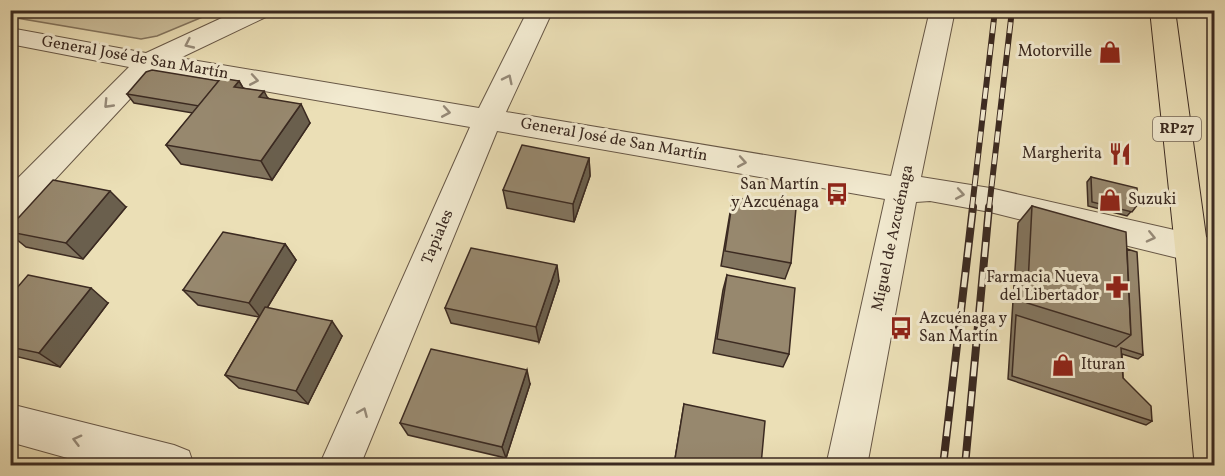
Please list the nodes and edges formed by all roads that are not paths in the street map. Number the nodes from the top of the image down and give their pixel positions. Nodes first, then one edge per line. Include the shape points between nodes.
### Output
1 (261, 10) edge
2 (541, 10) edge
3 (944, 10) edge
4 (1162, 10) edge
5 (10, 36) edge
6 (149, 62) junction
7 (488, 119) junction
8 (903, 190) junction
9 (10, 207) edge
10 (1203, 250) edge
11 (10, 423) edge
12 (1215, 458) edge
13 (174, 465) edge
14 (339, 465) edge
15 (846, 465) edge

1 -> 6 street
7 -> 2 street, Tapiales
3 - 8 street, Miguel de Azcuénaga
4 - 10 main road, RP27
5 - 6 street, General José de San Martín
6 -> 7 street, General José de San Martín
6 -> 9 street
7 -> 8 street, General José de San Martín
14 -> 7 street, Tapiales
8 -> 10 street, General José de San Martín via 930,189 990,200
8 - 15 street, Miguel de Azcuénaga
10 - 12 main road, RP27
13 -> 11 street

